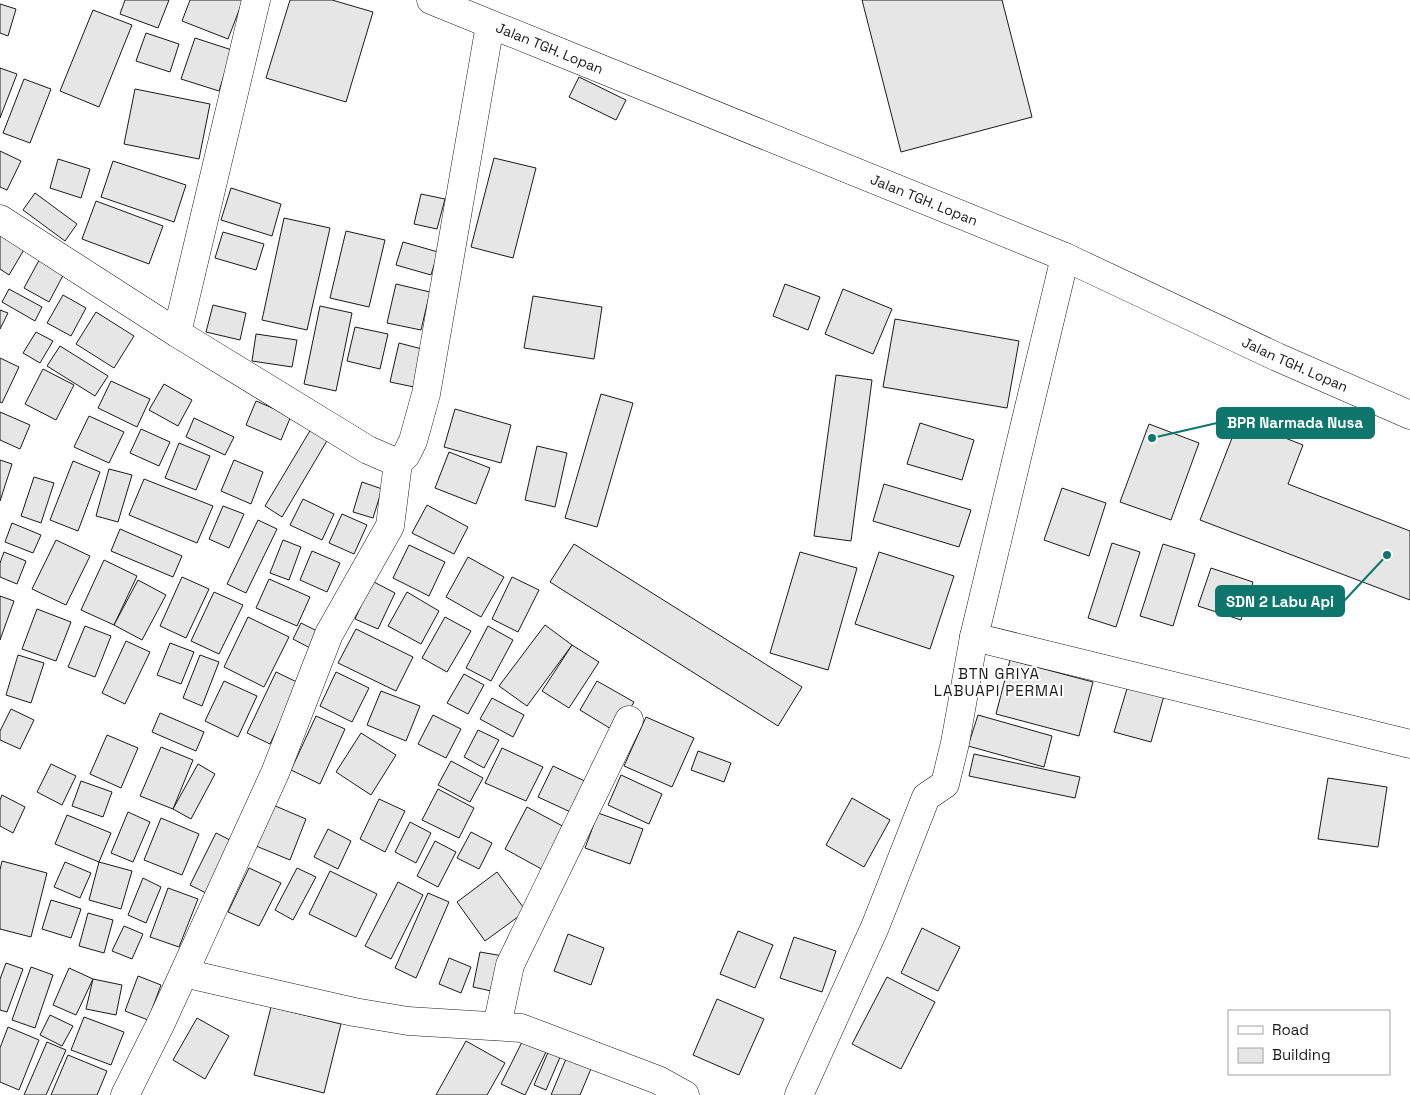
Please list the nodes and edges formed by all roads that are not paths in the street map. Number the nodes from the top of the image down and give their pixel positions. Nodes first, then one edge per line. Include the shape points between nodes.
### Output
1 (256, 0) edge
2 (431, 0) edge
3 (490, 24) junction
4 (0, 218) edge
5 (1065, 257) junction
6 (177, 333) junction
7 (1410, 415) edge
8 (398, 463) junction
9 (974, 636) junction
10 (628, 720) dead end
11 (1410, 744) edge
12 (184, 973) junction
13 (497, 1026) junction
14 (655, 1088) edge
15 (125, 1095) edge
16 (685, 1095) edge
17 (799, 1095) edge

1 - 6 main road
2 - 3 main road, Jalan TGH. Lopan
3 - 5 main road, Jalan TGH. Lopan
3 - 8 main road via 426,394 413,441
4 - 6 main road
5 - 7 main road, Jalan TGH. Lopan via 1277,357
5 - 9 main road
6 - 8 main road via 368,450
8 - 12 main road via 390,526 329,634 275,773
9 - 11 main road
9 - 17 main road via 945,784 926,797 875,927
10 - 13 main road via 510,965
12 - 13 main road via 354,1012 408,1021
12 - 15 main road
13 - 14 main road via 521,1028
14 - 16 main road

